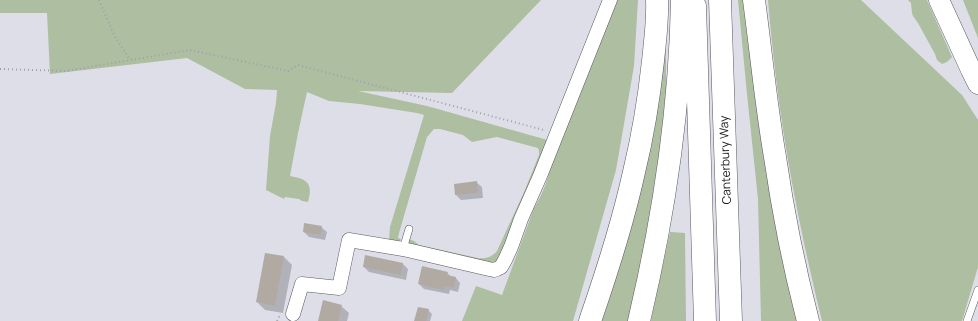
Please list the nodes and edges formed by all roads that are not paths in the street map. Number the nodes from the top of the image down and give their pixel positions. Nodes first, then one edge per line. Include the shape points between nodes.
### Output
1 (610, 0) edge
2 (657, 0) edge
3 (682, 0) edge
4 (695, 0) edge
5 (720, 0) edge
6 (754, 0) edge
7 (757, 0) edge
8 (939, 0) edge
9 (758, 28) junction
10 (978, 84) edge
11 (409, 229) dead end
12 (403, 249) junction
13 (978, 290) edge
14 (293, 314) dead end
15 (590, 321) edge
16 (639, 321) edge
17 (705, 321) edge
18 (731, 321) edge
19 (808, 321) edge
20 (967, 321) edge

1 - 12 street via 501,267 496,270 489,269
2 - 15 highway via 651,74 641,142 627,202
3 - 16 highway via 678,81 664,197
4 - 17 highway
5 - 18 highway, Canterbury Way
6 - 9 highway
7 - 9 highway
8 - 10 main road
9 - 19 highway via 775,159
11 - 12 lane
12 - 14 street via 349,240 339,288 302,284
13 - 20 lane

